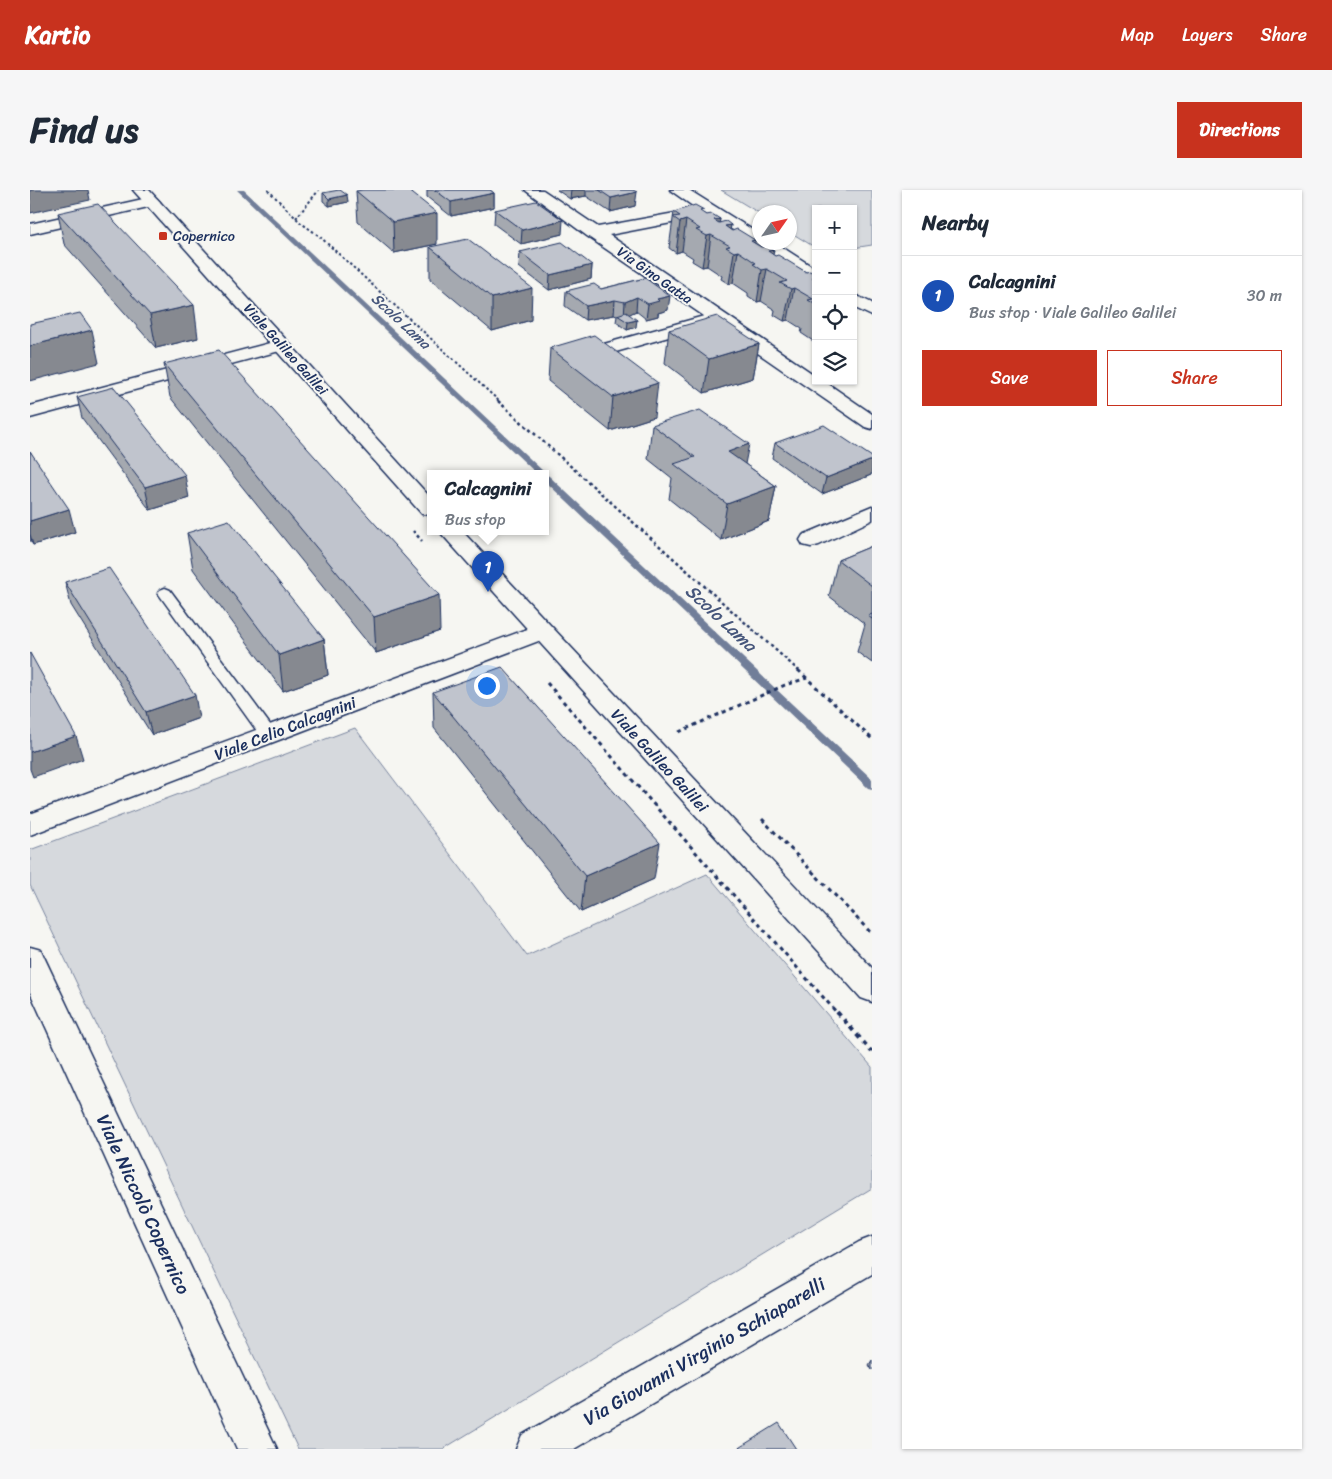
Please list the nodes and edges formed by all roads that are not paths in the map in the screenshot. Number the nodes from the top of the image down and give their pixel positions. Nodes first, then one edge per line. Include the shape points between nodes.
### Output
1 (533, 190) edge
2 (678, 190) edge
3 (146, 196) edge
4 (710, 211) junction
5 (30, 229) edge
6 (593, 233) junction
7 (752, 237) edge
8 (774, 250) edge
9 (812, 274) edge
10 (857, 301) edge
11 (872, 310) edge
12 (716, 318) junction
13 (282, 345) junction
14 (592, 353) edge
15 (30, 412) edge
16 (872, 423) edge
17 (427, 506) edge
18 (872, 512) edge
19 (454, 535) edge
20 (811, 540) dead end
21 (165, 593) dead end
22 (541, 632) junction
23 (268, 734) junction
24 (30, 825) edge
25 (30, 959) edge
26 (872, 989) edge
27 (872, 1254) edge
28 (257, 1449) edge
29 (536, 1449) edge

1 - 6 street, Via Gino Gatta
2 - 4 street
3 - 5 street
3 - 13 street, Viale Galileo Galilei
4 - 6 street, Via Gino Gatta
4 - 7 street
6 - 12 street, Via Gino Gatta
8 - 9 street
10 - 11 street
12 - 14 street, Via Gino Gatta
12 - 16 street, Via Gino Gatta
13 - 15 street
13 - 17 street, Viale Galileo Galilei
18 - 20 street
19 - 22 street, Viale Galileo Galilei
21 - 23 lane
22 - 23 street, Viale Celio Calcagnini
22 - 26 street, Viale Galileo Galilei
23 - 24 street, Viale Celio Calcagnini
25 - 28 street, Viale Niccolò Copernico
27 - 29 street, Via Giovanni Virginio Schiaparelli

